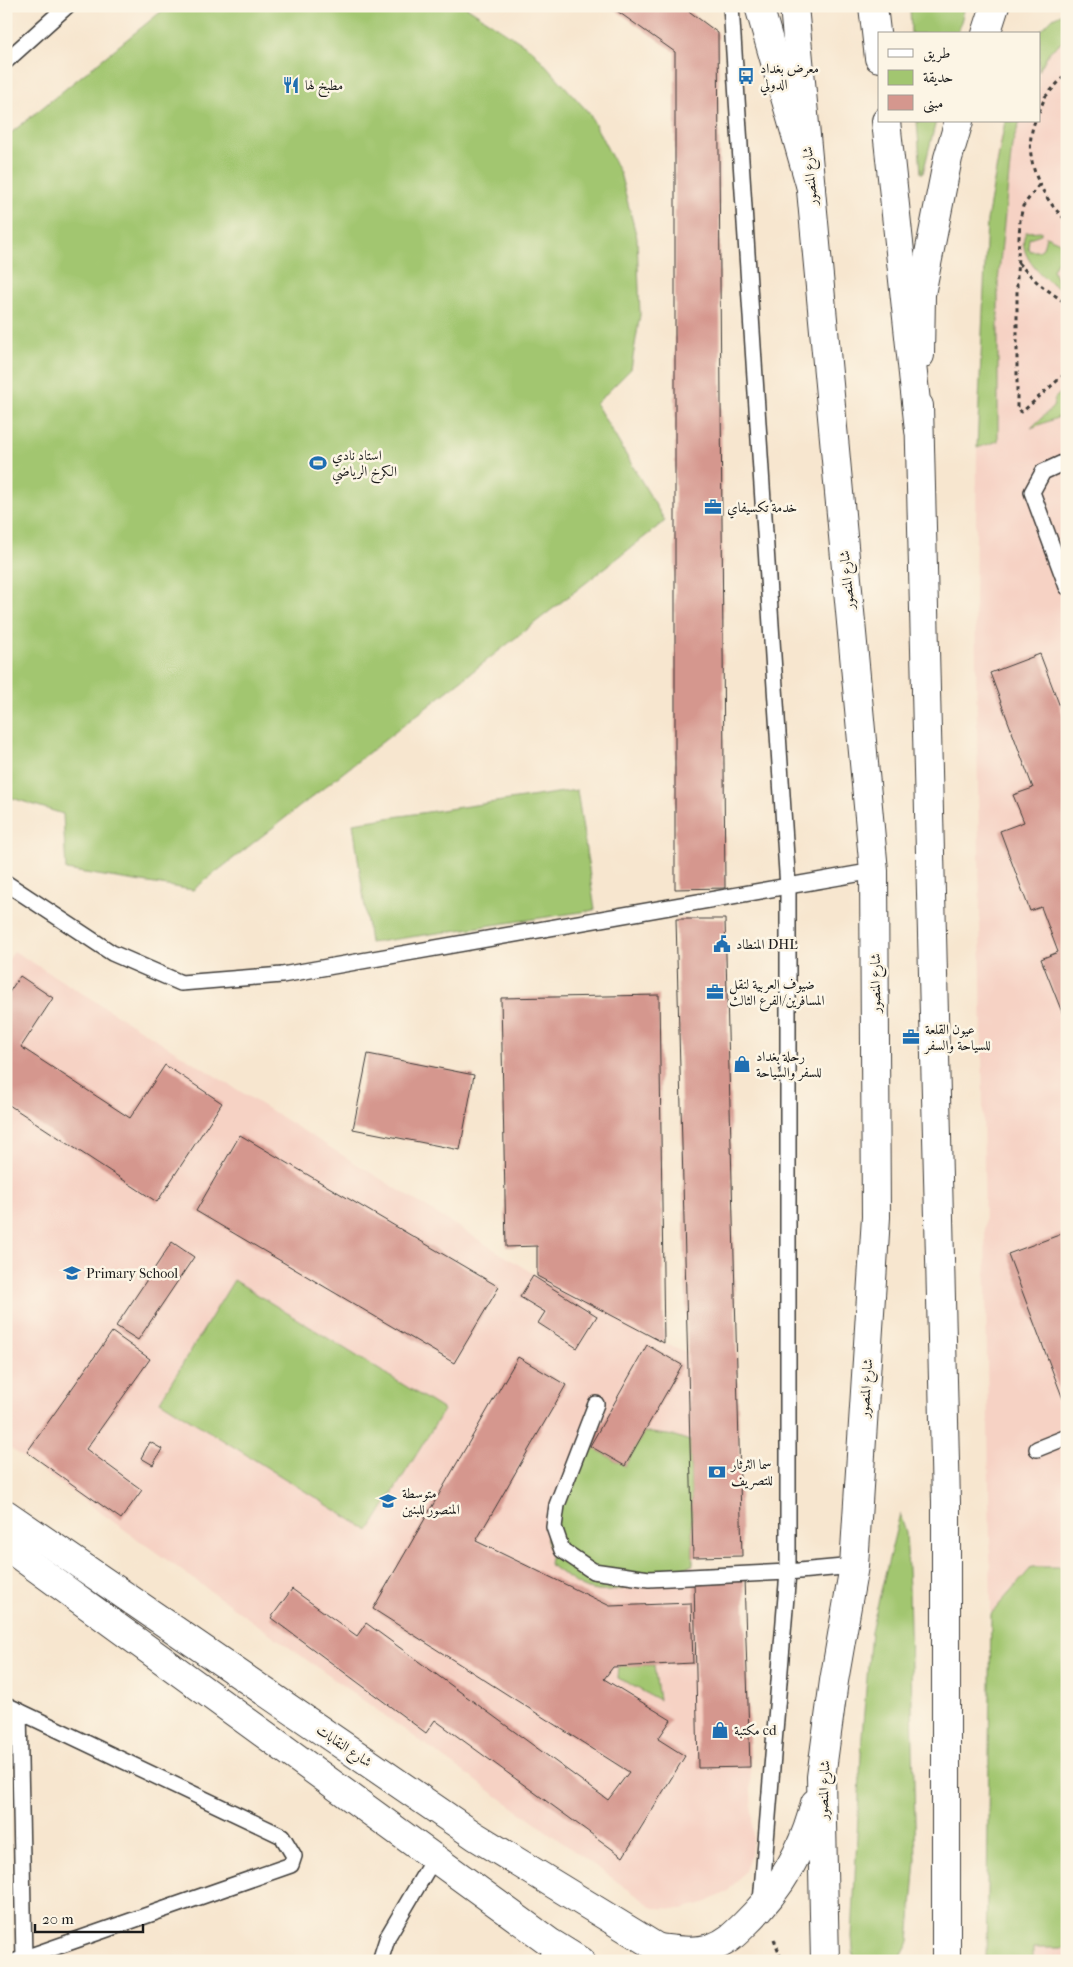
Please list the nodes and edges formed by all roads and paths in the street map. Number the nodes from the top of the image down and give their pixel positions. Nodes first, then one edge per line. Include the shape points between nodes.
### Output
1 (67, 6) edge
2 (731, 6) edge
3 (759, 6) edge
4 (794, 6) edge
5 (873, 6) edge
6 (995, 6) edge
7 (987, 32) edge
8 (878, 49) edge
9 (6, 61) edge
10 (1067, 73) edge
11 (1040, 110) edge
12 (886, 122) edge
13 (959, 122) edge
14 (1035, 122) edge
15 (1039, 186) junction
16 (811, 188) junction
17 (1067, 221) edge
18 (1018, 262) junction
19 (1067, 304) edge
20 (1067, 372) edge
21 (919, 430) junction
22 (1067, 461) edge
23 (1067, 587) edge
24 (874, 871) junction
25 (6, 883) edge
26 (788, 888) junction
27 (596, 1404) dead end
28 (1067, 1437) edge
29 (1037, 1449) dead end
30 (6, 1514) edge
31 (6, 1546) edge
32 (854, 1566) junction
33 (788, 1572) junction
34 (1067, 1604) edge
35 (1067, 1622) edge
36 (13, 1708) edge
37 (822, 1777) junction
38 (434, 1858) junction
39 (948, 1898) junction
40 (761, 1909) junction
41 (658, 1948) junction
42 (549, 1952) edge
43 (20, 1959) edge
44 (380, 1961) edge
45 (580, 1961) edge
46 (693, 1961) edge
47 (825, 1961) edge
48 (932, 1961) edge
49 (946, 1961) edge

1 - 9 lane
2 - 26 lane
3 - 16 main road
4 - 16 main road, شارع المنصور
5 - 8 main road
6 - 7 main road
10 - 11 path via 1045,97
12 - 21 main road
13 - 21 main road via 948,158 921,294
14 - 15 path via 1032,156
15 - 17 path via 1053,209
15 - 18 path via 1023,206
16 - 24 main road, شارع المنصور
18 - 19 path via 1039,284
18 - 20 path via 1017,409 1022,412
21 - 39 main road via 946,1502
22 - 23 lane via 1043,472 1032,492
24 - 26 lane
24 - 32 main road, شارع المنصور via 876,1217
25 - 26 lane via 112,953 181,984 282,975
26 - 33 lane
27 - 33 lane via 557,1505 554,1527 562,1550 593,1571 649,1579
28 - 29 lane
30 - 41 main road, شارع النقابات via 475,1836
31 - 38 main road
32 - 33 lane
32 - 37 main road, شارع المنصور via 834,1681
33 - 40 lane
34 - 35 path via 1064,1609
36 - 43 lane
36 - 43 lane via 282,1836 294,1856 292,1865
37 - 40 main road via 810,1822 795,1858
37 - 47 main road, شارع المنصور
38 - 42 main road
38 - 44 lane via 388,1936
39 - 48 main road
39 - 49 main road
40 - 41 main road via 728,1941 712,1948 694,1951
41 - 46 main road, شارع النقابات
42 - 45 main road

